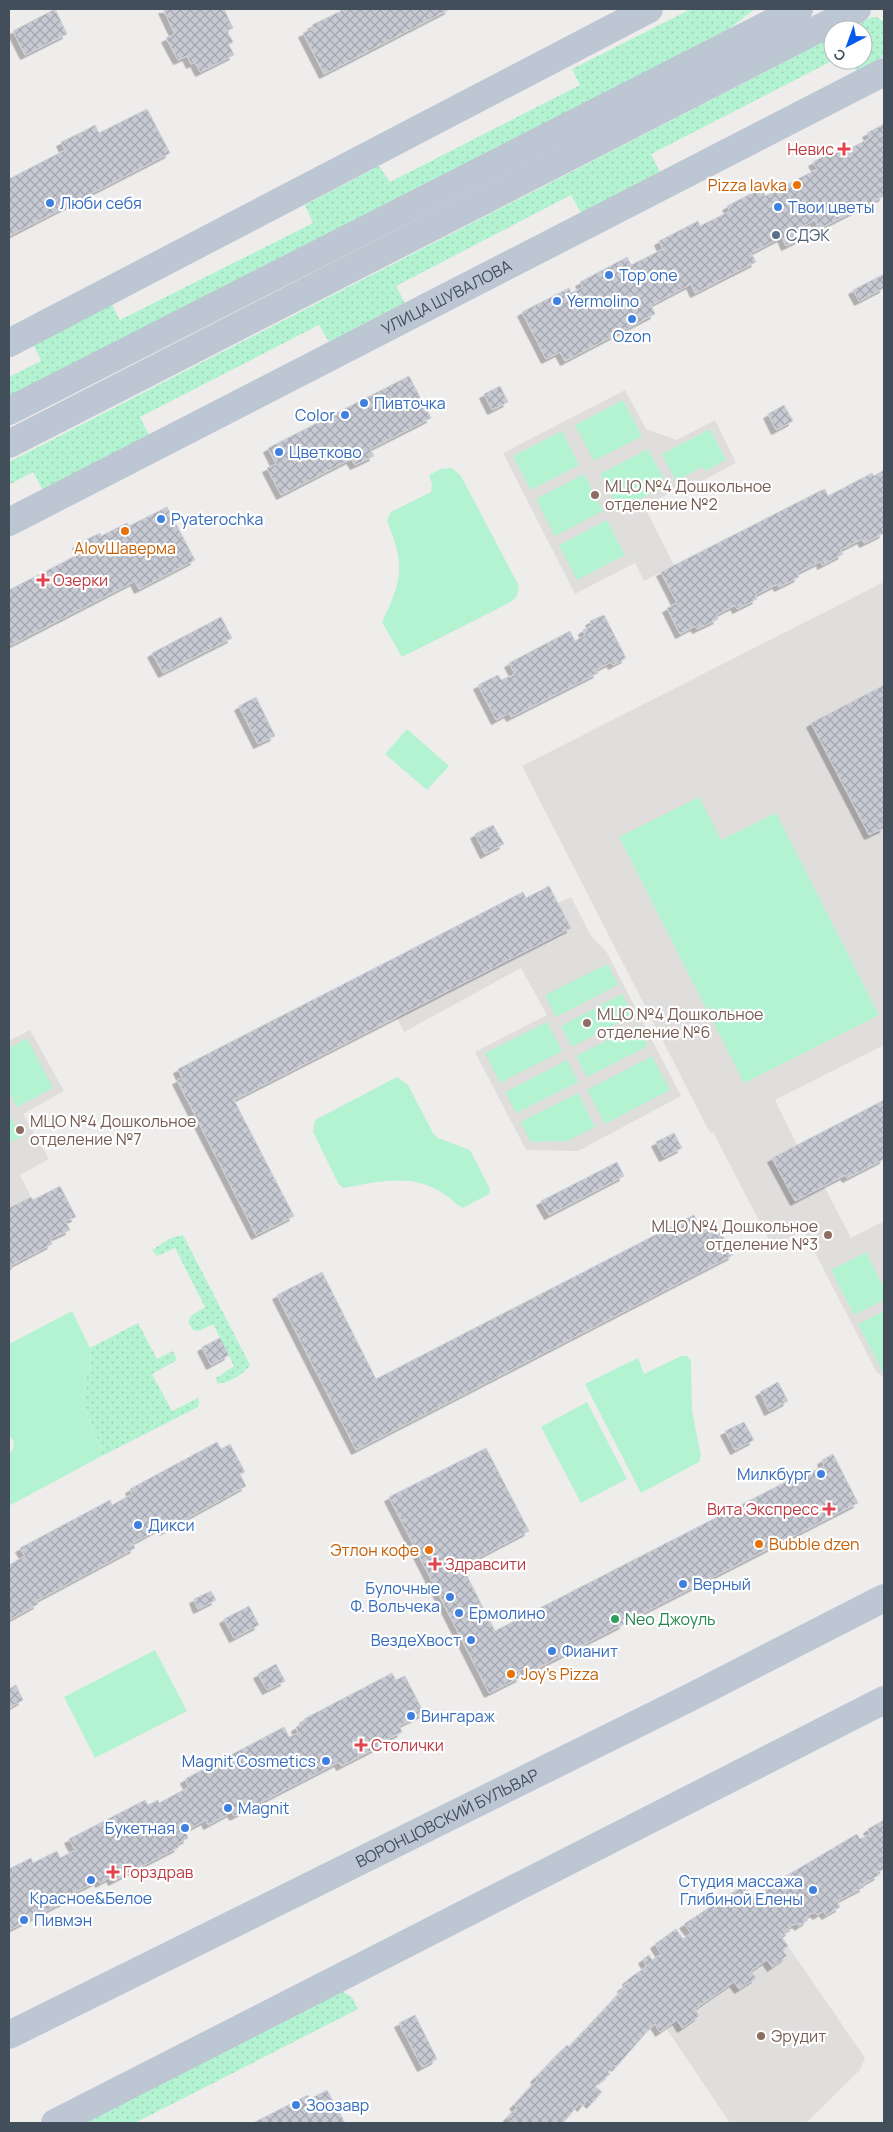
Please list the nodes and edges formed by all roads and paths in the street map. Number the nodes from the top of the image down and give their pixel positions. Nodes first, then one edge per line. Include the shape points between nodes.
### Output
1 (648, 9) edge
2 (800, 9) edge
3 (856, 9) edge
4 (884, 72) edge
5 (9, 343) edge
6 (9, 411) edge
7 (9, 444) edge
8 (9, 522) edge
9 (884, 1598) edge
10 (884, 1700) edge
11 (9, 2035) edge
12 (55, 2123) edge

1 - 5 street
2 - 6 street
3 - 7 street
4 - 8 street, УЛИЦА ШУВАЛОВА
9 - 11 street, ВОРОНЦОВСКИЙ БУЛЬВАР via 682,1702
10 - 12 street

